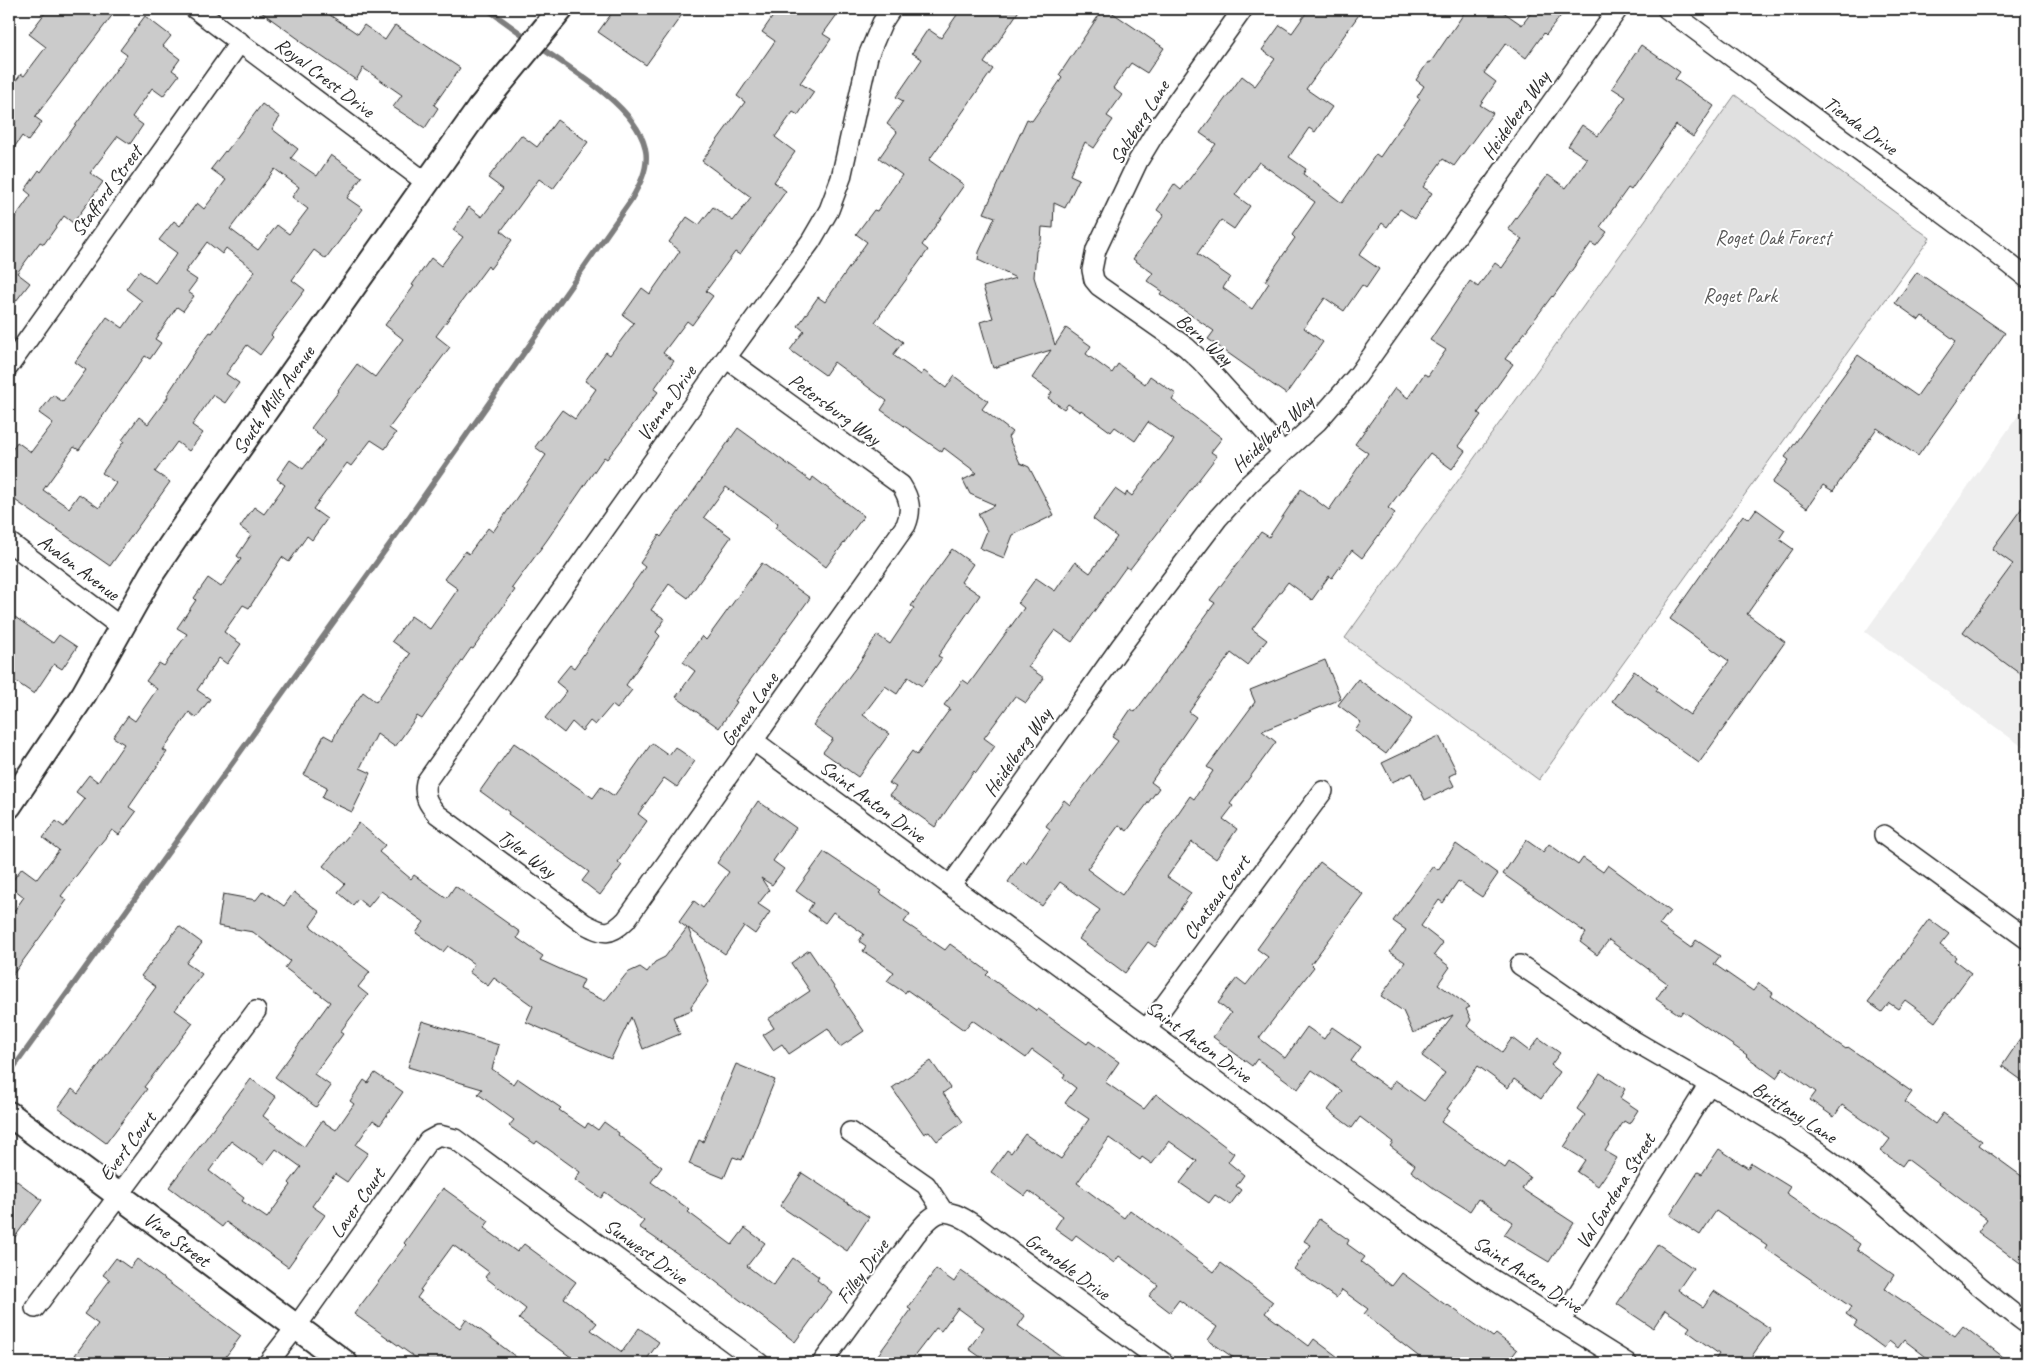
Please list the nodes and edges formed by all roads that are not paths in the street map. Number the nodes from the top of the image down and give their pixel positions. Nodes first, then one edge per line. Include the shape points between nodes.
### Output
1 (195, 9) edge
2 (561, 9) edge
3 (891, 9) edge
4 (1243, 9) edge
5 (1618, 9) edge
6 (1667, 9) edge
7 (240, 42) junction
8 (427, 182) junction
9 (1092, 270) joint
10 (2027, 278) edge
11 (726, 358) junction
12 (9, 366) edge
13 (1283, 452) junction
14 (910, 504) joint
15 (9, 542) edge
16 (122, 628) junction
17 (754, 741) junction
18 (1323, 791) dead end
19 (425, 798) joint
20 (9, 806) edge
21 (1884, 835) dead end
22 (951, 885) junction
23 (610, 932) joint
24 (2027, 940) edge
25 (1520, 965) dead end
26 (256, 1011) dead end
27 (1146, 1030) junction
28 (1709, 1084) junction
29 (9, 1114) edge
30 (850, 1132) dead end
31 (505, 1176) joint
32 (118, 1196) junction
33 (944, 1211) junction
34 (35, 1308) dead end
35 (1560, 1322) junction
36 (2027, 1324) edge
37 (296, 1327) junction
38 (268, 1363) edge
39 (345, 1363) edge
40 (760, 1363) edge
41 (822, 1363) edge
42 (1164, 1363) edge
43 (1627, 1363) edge

1 - 7 street, Royal Crest Drive
2 - 8 street, South Mills Avenue via 495,88
3 - 11 street, Vienna Drive via 868,56 841,178 829,210 811,241
4 - 9 street, Salzberg Lane via 1143,153 1103,234
5 - 13 street, Heidelberg Way via 1358,375 1317,422
6 - 10 street, Tienda Drive via 1983,242
7 - 8 street, Royal Crest Drive
7 - 12 street, Stafford Street
8 - 16 street, South Mills Avenue via 179,532
9 - 13 street, Bern Way via 1094,280 1103,289 1186,347 1217,376
11 - 14 street, Petersburg Way via 901,485
11 - 19 street, Vienna Drive via 430,774
13 - 22 street, Heidelberg Way via 1237,496 1198,544 1120,646
14 - 17 street, Geneva Lane via 906,525
15 - 16 street, Avalon Avenue
16 - 20 street, South Mills Avenue via 84,694
17 - 22 street, Saint Anton Drive
17 - 23 street, Geneva Lane via 626,920
18 - 27 street, Chateau Court
19 - 23 street, Tyler Way via 437,814 586,924 603,933
21 - 24 street
22 - 27 street, Saint Anton Drive
25 - 28 street, Brittany Lane via 1634,1041
26 - 32 street, Evert Court
27 - 35 street, Saint Anton Drive via 1394,1212 1480,1272
28 - 35 street, Val Gardena Street
28 - 36 street, Brittany Lane via 1837,1166
29 - 32 street, Vine Street
30 - 33 street via 926,1185
31 - 37 street, Laver Court via 455,1139 439,1135 428,1141
31 - 40 street, Sunwest Drive
32 - 34 street, Evert Court
32 - 37 street, Vine Street
33 - 41 street, Filley Drive via 933,1215 921,1228
33 - 42 street, Grenoble Drive via 973,1224
35 - 43 street, Saint Anton Drive
37 - 38 street, Laver Court
37 - 39 street, Vine Street

